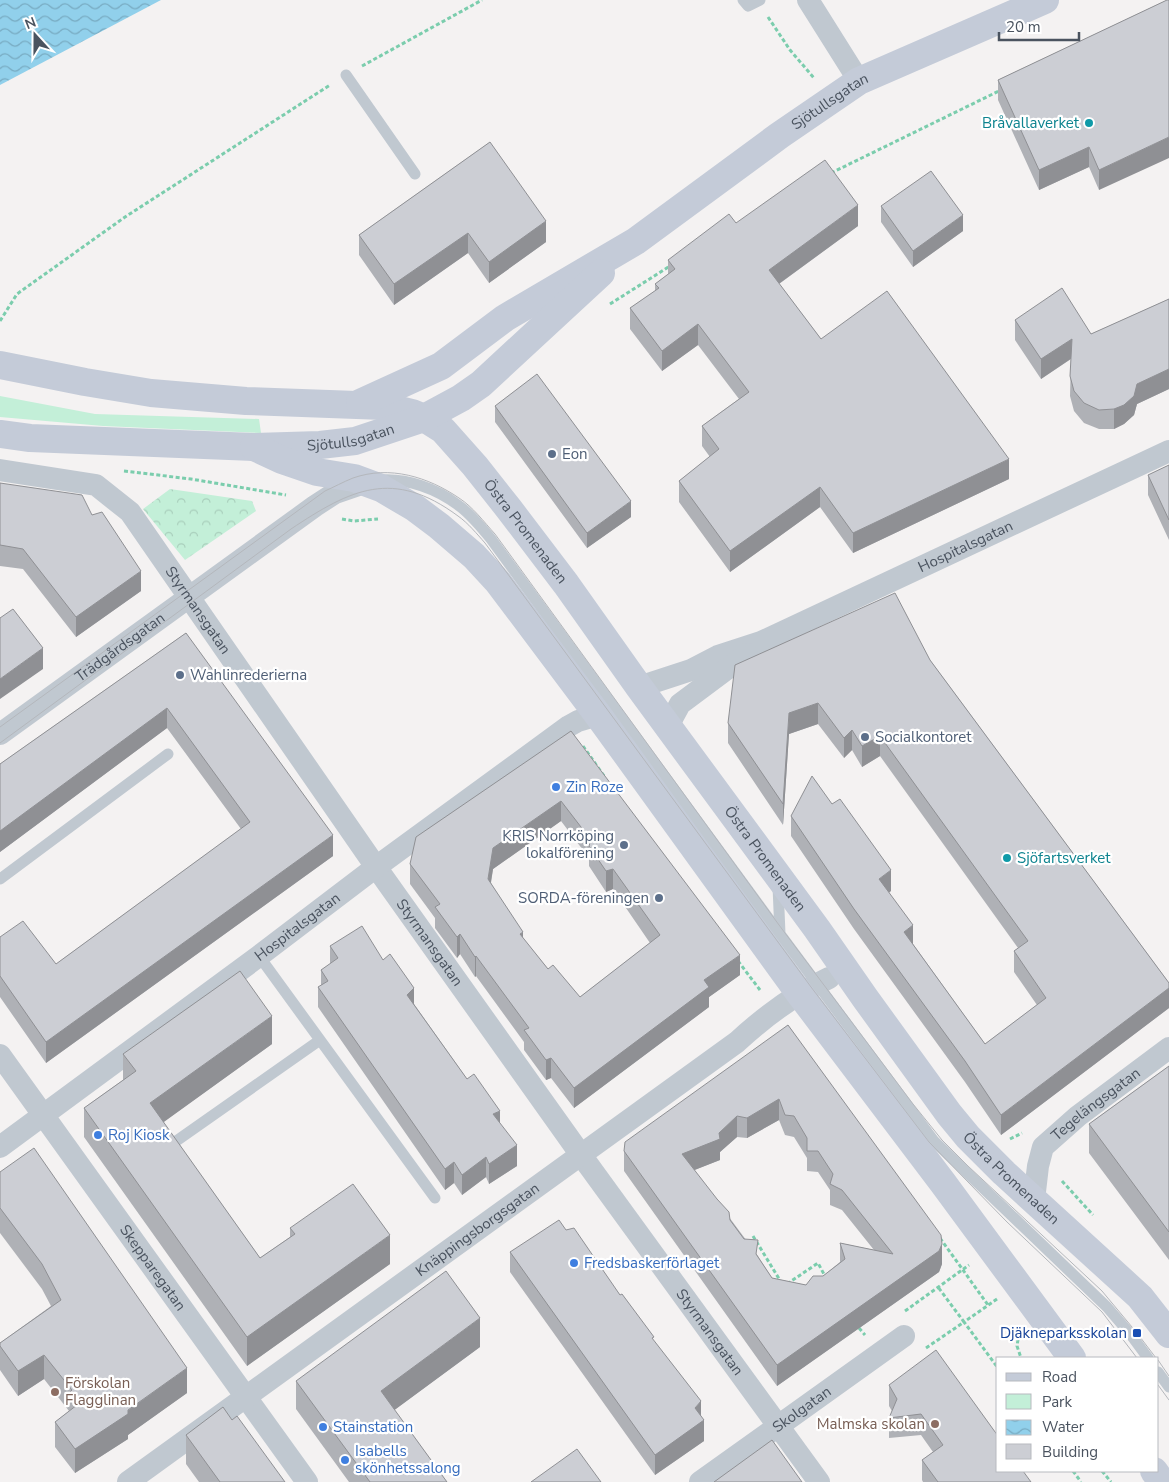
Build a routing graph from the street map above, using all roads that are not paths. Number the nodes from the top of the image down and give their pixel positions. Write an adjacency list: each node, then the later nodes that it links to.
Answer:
1 (744, 0): 4 (lane)
2 (808, 0): 6 (street)
3 (1045, 0): 6 (main road, Sjötullsgatan)
4 (759, 1)
5 (346, 75): 7 (lane)
6 (859, 81): 8 (main road, Sjötullsgatan)
7 (415, 174)
8 (636, 241): 10 (main road, Sjötullsgatan); 11 (main road, Sjötullsgatan)
9 (0, 365): 10 (main road, Sjötullsgatan)
10 (359, 404): 11 (main road, Östra Promenaden)
11 (424, 418): 13 (main road, Sjötullsgatan); 19 (main road, Östra Promenaden)
12 (0, 434): 13 (main road, Sjötullsgatan)
13 (254, 447): 16 (main road, Östra Promenaden)
14 (1169, 451): 18 (street, Hospitalsgatan)
15 (0, 470): 17 (street, Styrmansgatan)
16 (367, 482): 17 (street, Trädgårdsgatan); 20 (main road, Östra Promenaden); 27 (lane, Östra Promenaden)
17 (188, 597): 22 (street, Trädgårdsgatan); 24 (street, Styrmansgatan)
18 (762, 642): 19 (street, Hospitalsgatan); 21 (street, Hospitalsgatan)
19 (639, 687): 21 (main road, Östra Promenaden)
20 (598, 715): 24 (street, Hospitalsgatan); 30 (main road, Östra Promenaden)
21 (668, 726): 25 (main road, Östra Promenaden)
22 (0, 734)
23 (168, 754): 26 (lane)
24 (376, 867): 29 (street, Hospitalsgatan); 37 (street, Styrmansgatan)
25 (778, 877): 27 (lane); 28 (main road, Östra Promenaden)
26 (0, 879)
27 (780, 934): 30 (lane, Östra Promenaden)
28 (830, 946): 30 (street); 31 (main road, Östra Promenaden)
29 (259, 956): 32 (lane); 35 (street, Hospitalsgatan)
30 (815, 985): 31 (street); 37 (street, Knäppingsborgsgatan); 43 (main road, Östra Promenaden); 44 (lane, Östra Promenaden)
31 (881, 1019): 40 (main road, Östra Promenaden)
32 (320, 1040): 38 (lane); 39 (lane)
33 (1169, 1048): 40 (street, Tegelängsgatan)
34 (0, 1055): 35 (street, Skepparegatan)
35 (43, 1115): 36 (street, Hospitalsgatan); 47 (street, Skepparegatan)
36 (0, 1146)
37 (581, 1155): 47 (street, Knäppingsborgsgatan); 48 (street, Styrmansgatan)
38 (183, 1160)
39 (435, 1198)
40 (1034, 1200): 41 (main road, Östra Promenaden)
41 (1169, 1334)
42 (904, 1336): 48 (street, Skolgatan)
43 (1071, 1357)
44 (1147, 1357)
45 (1159, 1373): 46 (lane)
46 (1169, 1387)
47 (246, 1397): 49 (street, Knäppingsborgsgatan); 50 (street, Skepparegatan)
48 (778, 1426): 51 (street, Skolgatan); 52 (street, Styrmansgatan)
49 (128, 1482)
50 (307, 1482)
51 (700, 1482)
52 (818, 1482)

